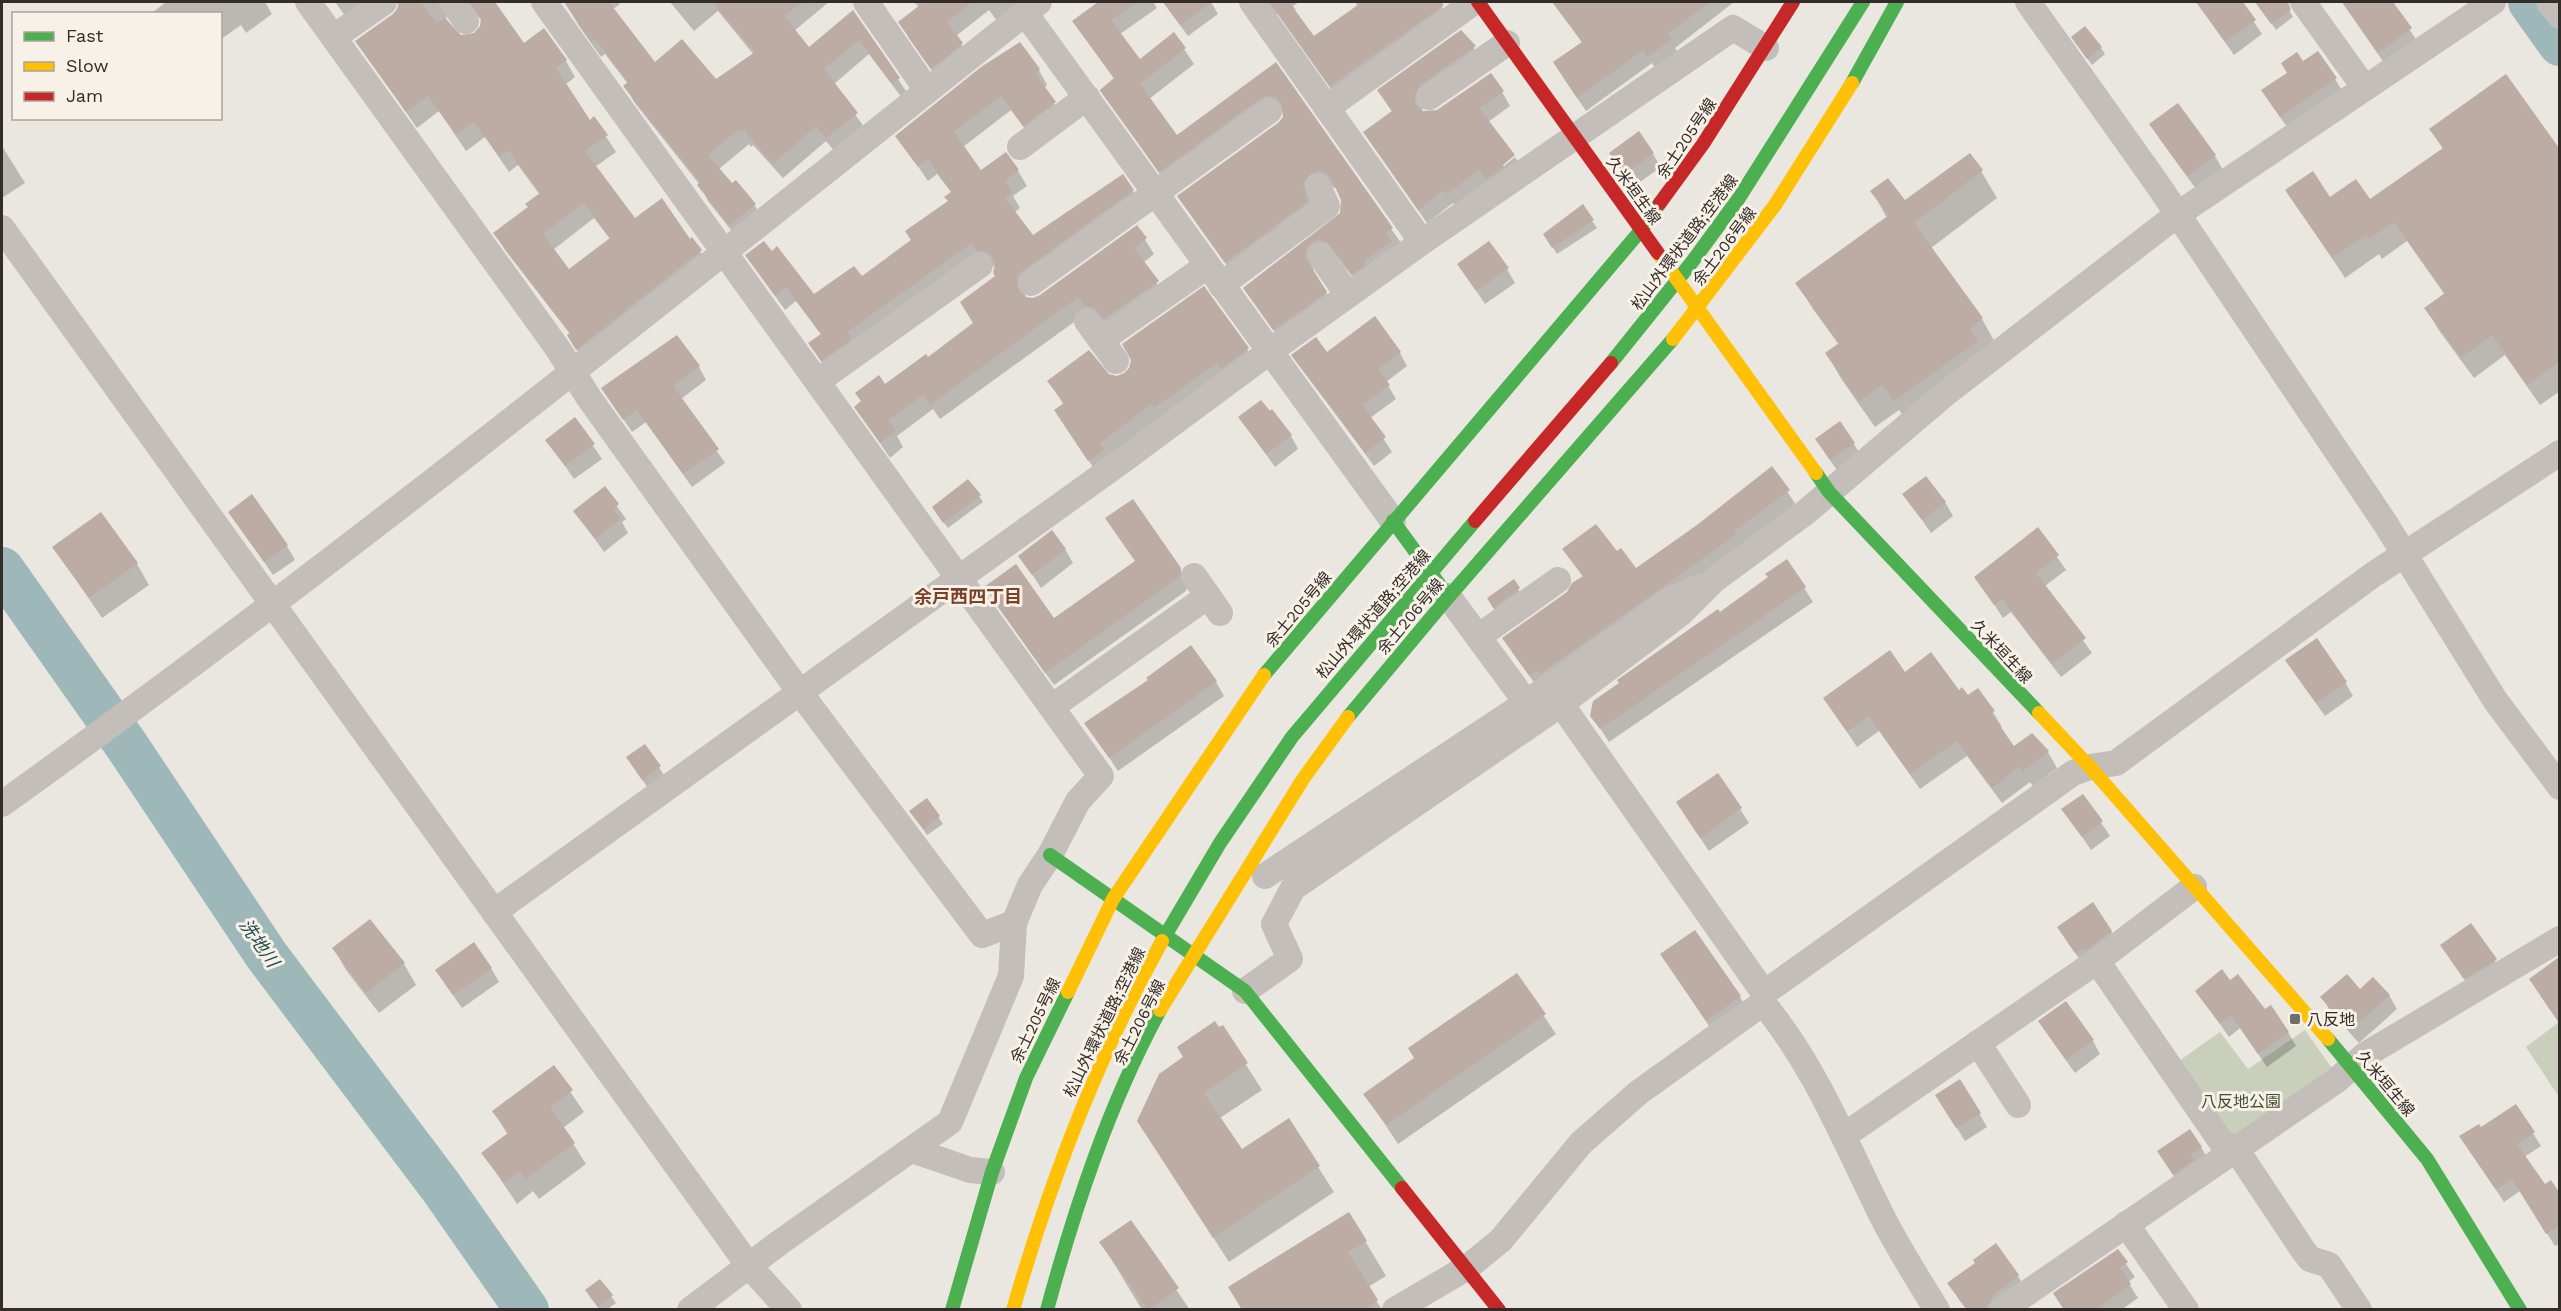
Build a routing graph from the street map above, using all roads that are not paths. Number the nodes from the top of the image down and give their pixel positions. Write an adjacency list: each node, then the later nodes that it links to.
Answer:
1 (308, 2): 16 (street)
2 (384, 2): 16 (street)
3 (544, 2): 33 (street)
4 (866, 2): 20 (street)
5 (1252, 2): 23 (street)
6 (1476, 2): 17 (main road, 久米垣生線); 23 (street)
7 (1793, 2): 18 (main road, 余土205号線)
8 (1863, 2): 86 (main road, 松山外環状道路;空港線)
9 (1897, 2): 39 (main road, 余土206号線)
10 (2028, 2): 29 (street)
11 (2303, 2): 19 (street)
12 (2493, 2): 19 (street)
13 (2549, 2): 15 (street)
14 (1032, 7): 20 (street); 21 (street)
15 (2559, 16)
16 (333, 37): 42 (street)
17 (1508, 42): 22 (street); 25 (main road, 久米垣生線)
18 (1766, 48): 25 (street); 31 (main road, 余土205号線)
19 (2364, 87): 29 (street)
20 (927, 90): 33 (street)
21 (1086, 97): 26 (street); 28 (street)
22 (1429, 98)
23 (1327, 108): 32 (street)
24 (1269, 111): 28 (street)
25 (1575, 137): 31 (main road, 久米垣生線); 32 (street)
26 (1020, 147)
27 (1318, 186): 36 (street)
28 (1156, 193): 36 (street); 37 (street)
29 (2178, 214): 45 (street); 47 (street)
30 (2, 228): 53 (street)
31 (1642, 229): 39 (main road, 久米垣生線); 46 (main road, 余土205号線)
32 (1422, 242): 38 (street)
33 (725, 252): 42 (street); 43 (street)
34 (1320, 255): 38 (street)
35 (980, 265): 43 (street)
36 (1214, 275): 40 (street); 41 (street)
37 (1031, 283)
38 (1348, 295): 40 (street)
39 (1698, 307): 45 (main road, 久米垣生線); 52 (main road, 余土206号線)
40 (1269, 352): 46 (street); 48 (street)
41 (1116, 361)
42 (573, 372): 53 (street); 55 (street)
43 (818, 381): 48 (street)
44 (2559, 453): 47 (street)
45 (1829, 492): 50 (street); 59 (main road, 久米垣生線)
46 (1393, 521): 52 (main road); 65 (main road, 余土205号線)
47 (2406, 554): 59 (street); 60 (street)
48 (960, 577): 55 (street); 57 (street)
49 (1558, 580): 54 (street)
50 (1714, 580): 56 (street); 58 (street)
51 (1207, 595): 57 (street)
52 (1448, 596): 54 (street); 69 (main road, 余土206号線)
53 (272, 604): 61 (street); 66 (street)
54 (1478, 637): 58 (street)
55 (801, 694): 66 (street); 67 (street)
56 (1561, 704): 58 (street); 72 (street)
57 (1053, 706): 62 (street)
58 (1532, 711): 63 (street); 71 (street)
59 (2090, 767): 64 (main road, 久米垣生線); 72 (street)
60 (2559, 787)
61 (2, 804)
62 (1050, 855): 65 (main road); 67 (street)
63 (1265, 876)
64 (2194, 887): 70 (street); 74 (main road, 久米垣生線)
65 (1113, 899): 69 (main road); 79 (main road, 余土205号線)
66 (494, 912): 81 (street)
67 (1014, 922): 78 (street)
68 (2559, 939): 74 (street)
69 (1194, 955): 71 (main road); 87 (main road, 余土206号線)
70 (2097, 961): 73 (street); 77 (street)
71 (1245, 991): 82 (main road)
72 (1764, 998): 76 (street); 82 (street)
73 (1978, 1043): 75 (street); 76 (street)
74 (2352, 1067): 77 (street); 94 (main road, 久米垣生線)
75 (2018, 1105)
76 (1845, 1135): 90 (street)
77 (2235, 1149): 80 (street); 93 (street)
78 (912, 1150): 79 (street); 81 (street)
79 (993, 1172): 85 (main road, 余土205号線)
80 (2127, 1224): 91 (street); 92 (street)
81 (749, 1266): 83 (street); 84 (street)
82 (1468, 1267): 88 (street); 89 (main road)
83 (690, 1310)
84 (789, 1310)
85 (952, 1310)
86 (1013, 1310)
87 (1047, 1310)
88 (1395, 1310)
89 (1499, 1310)
90 (1937, 1310)
91 (2002, 1310)
92 (2186, 1310)
93 (2359, 1310)
94 (2520, 1310)

